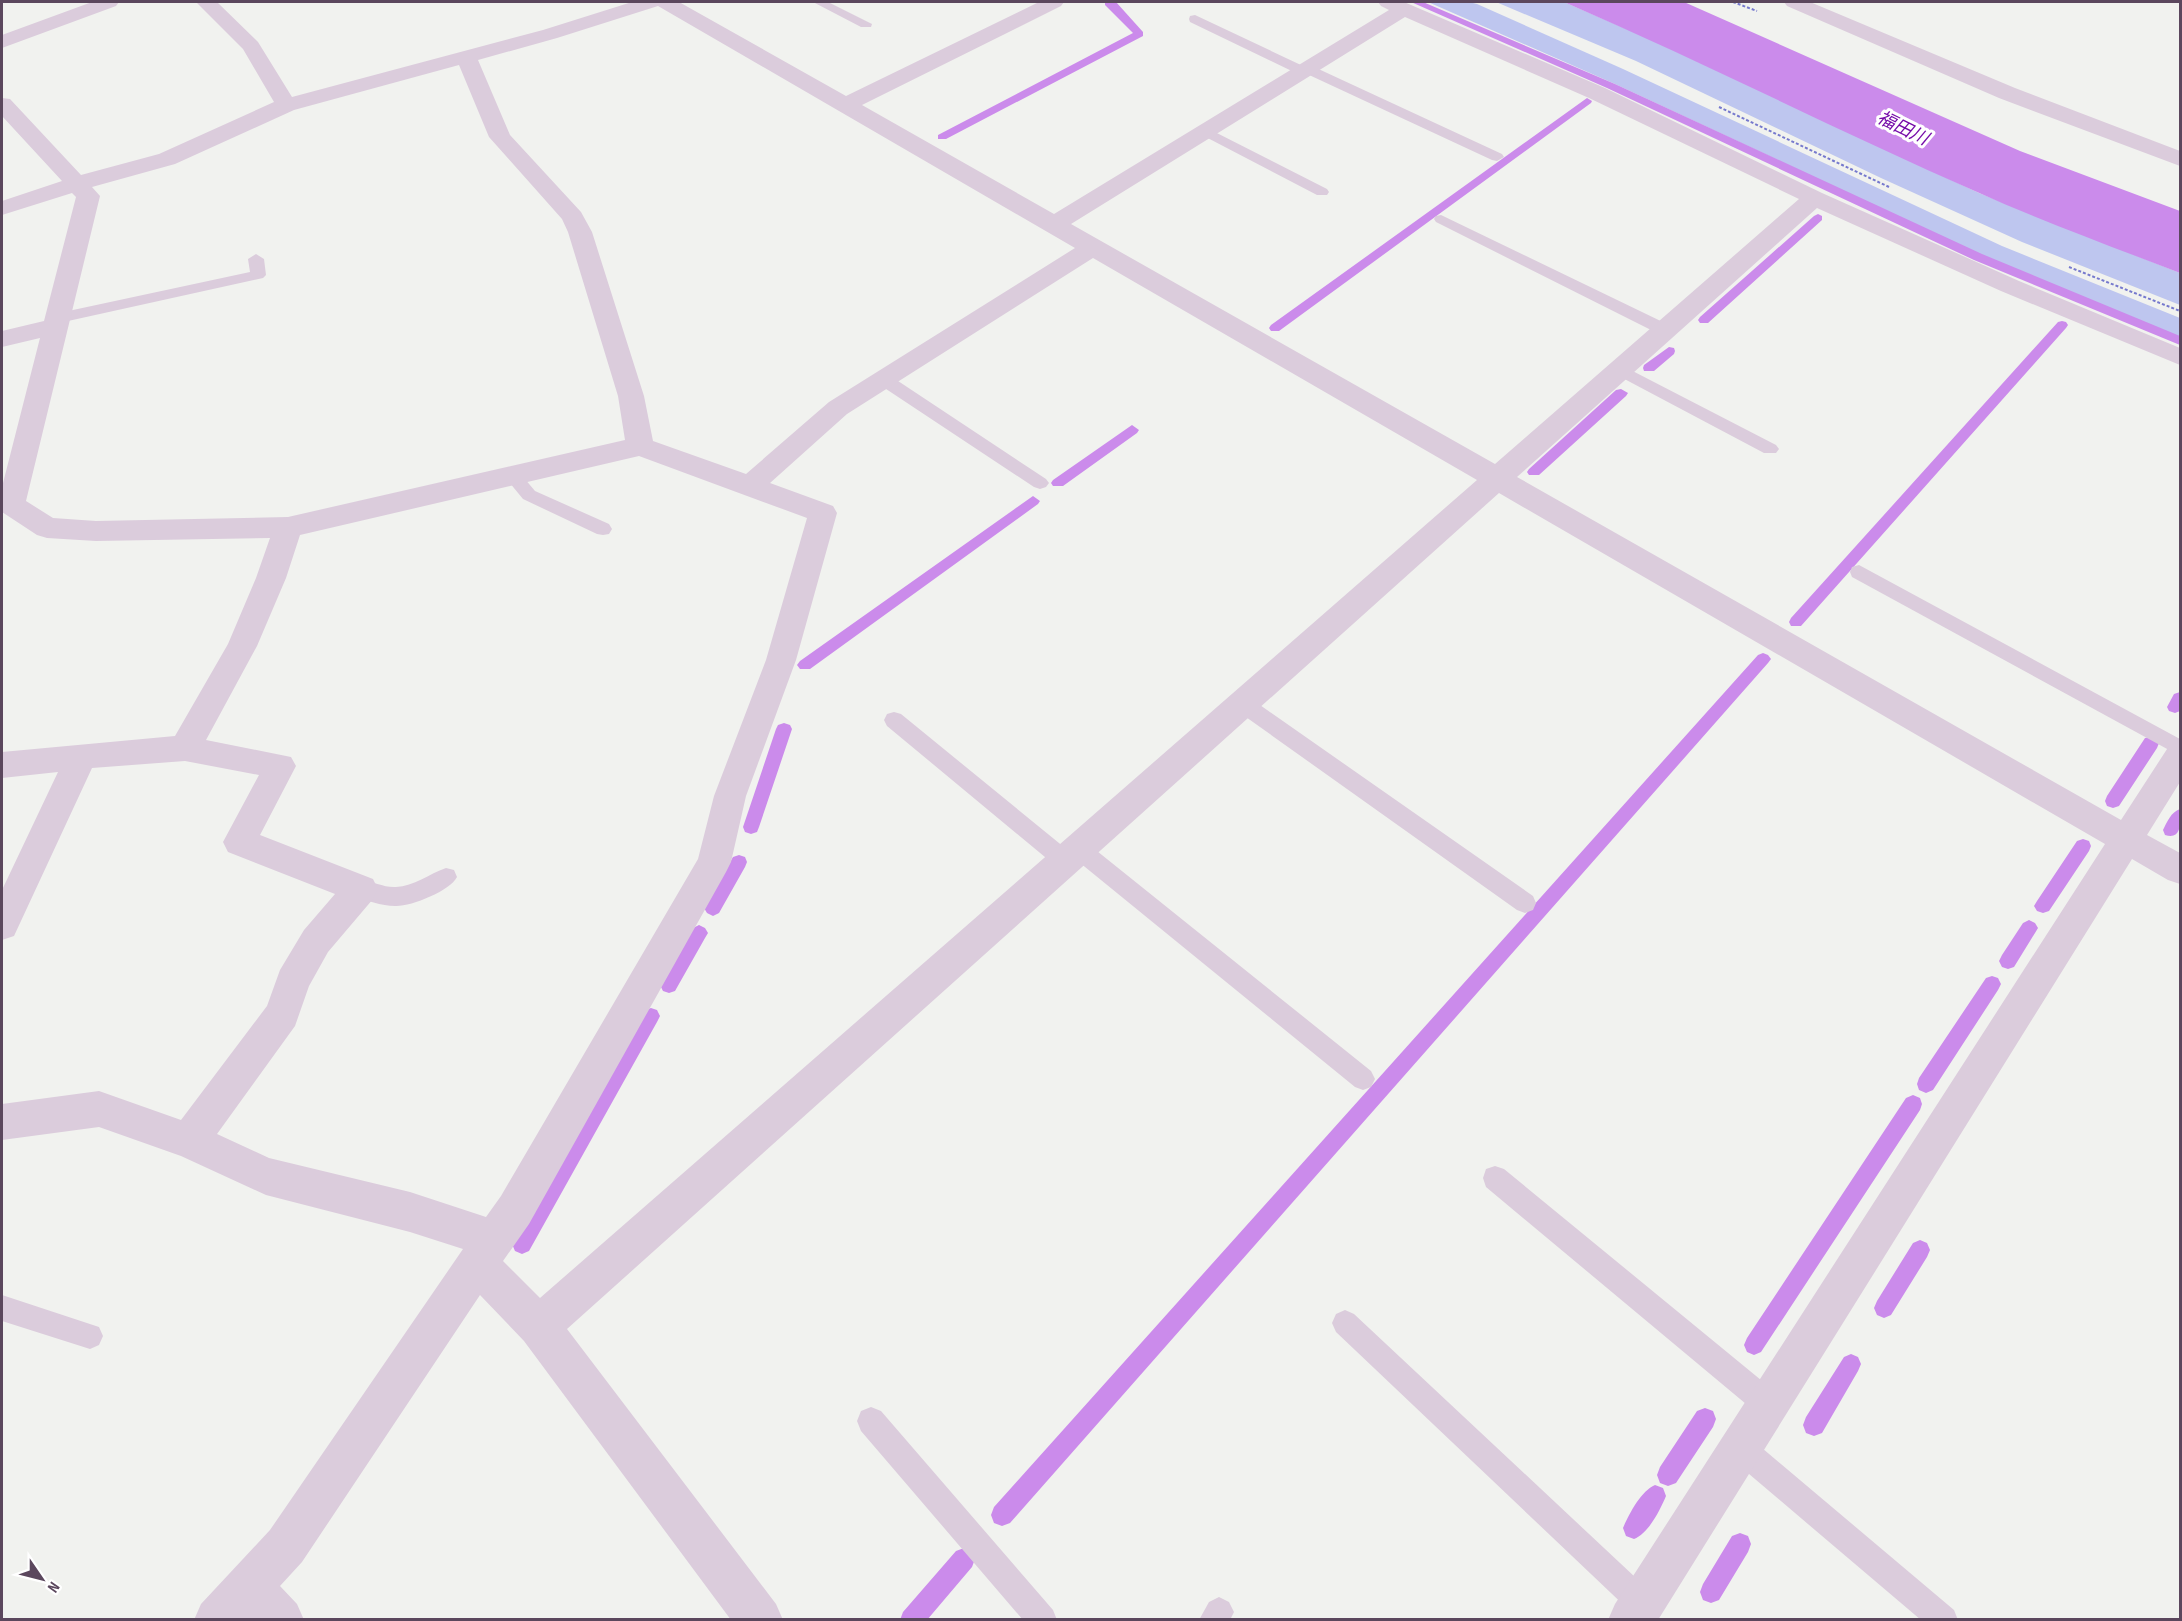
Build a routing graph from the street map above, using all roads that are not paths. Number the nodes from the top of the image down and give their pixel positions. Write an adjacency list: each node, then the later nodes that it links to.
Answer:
1 (109, 2): 10 (street)
2 (206, 2): 14 (street)
3 (665, 2): 11 (street); 15 (street)
4 (819, 2): 9 (lane)
5 (1054, 2): 15 (street)
6 (1794, 2): 18 (street)
7 (1396, 5): 12 (street); 21 (street)
8 (1195, 19): 12 (lane)
9 (866, 24)
10 (2, 42)
11 (466, 57): 14 (street); 33 (street)
12 (1305, 70): 16 (street); 17 (lane)
13 (2, 104): 19 (street)
14 (286, 105): 19 (street)
15 (845, 105): 24 (street)
16 (1205, 131): 20 (lane); 24 (street)
17 (1497, 157)
18 (2181, 159)
19 (76, 184): 22 (street); 27 (street)
20 (1322, 192)
21 (1814, 198): 28 (street); 30 (street)
22 (2, 208)
23 (1441, 219): 28 (lane)
24 (1054, 224): 25 (street)
25 (1093, 247): 32 (street); 36 (street)
26 (256, 259): 27 (lane)
27 (57, 322): 29 (street); 39 (street)
28 (1665, 330): 31 (street)
29 (2, 339)
30 (2181, 357)
31 (1621, 370): 34 (lane); 36 (street)
32 (883, 379): 37 (lane); 38 (street)
33 (640, 446): 35 (street); 38 (street)
34 (1770, 448)
35 (513, 476): 40 (street); 41 (lane)
36 (1497, 479): 43 (street); 50 (street)
37 (1040, 483)
38 (750, 486): 61 (street)
39 (6, 506): 40 (street)
40 (288, 526): 45 (street)
41 (603, 529)
42 (1859, 572): 46 (lane)
43 (1243, 704): 51 (street); 55 (lane)
44 (894, 720): 51 (lane)
45 (185, 748): 48 (street); 54 (street)
46 (2181, 748)
47 (2181, 755): 50 (street)
48 (82, 756): 49 (street); 56 (street)
49 (2, 765)
50 (2127, 840): 52 (street); 66 (street)
51 (1072, 855): 57 (lane); 64 (street)
52 (2181, 870)
53 (446, 878): 54 (lane)
54 (361, 889): 59 (street)
55 (1525, 903)
56 (2, 925)
57 (1363, 1079)
58 (2, 1122): 59 (street)
59 (189, 1141): 61 (street)
60 (1495, 1178): 66 (lane)
61 (485, 1252): 64 (street); 69 (street)
62 (2, 1308): 65 (lane)
63 (1345, 1323): 70 (lane)
64 (539, 1326): 73 (street)
65 (90, 1336)
66 (1768, 1404): 68 (street)
67 (871, 1421): 74 (lane)
68 (1739, 1447): 70 (street); 75 (lane)
69 (248, 1586): 71 (street); 72 (street)
70 (1636, 1611)
71 (217, 1620)
72 (281, 1620)
73 (760, 1620)
74 (1043, 1620)
75 (1944, 1620)

